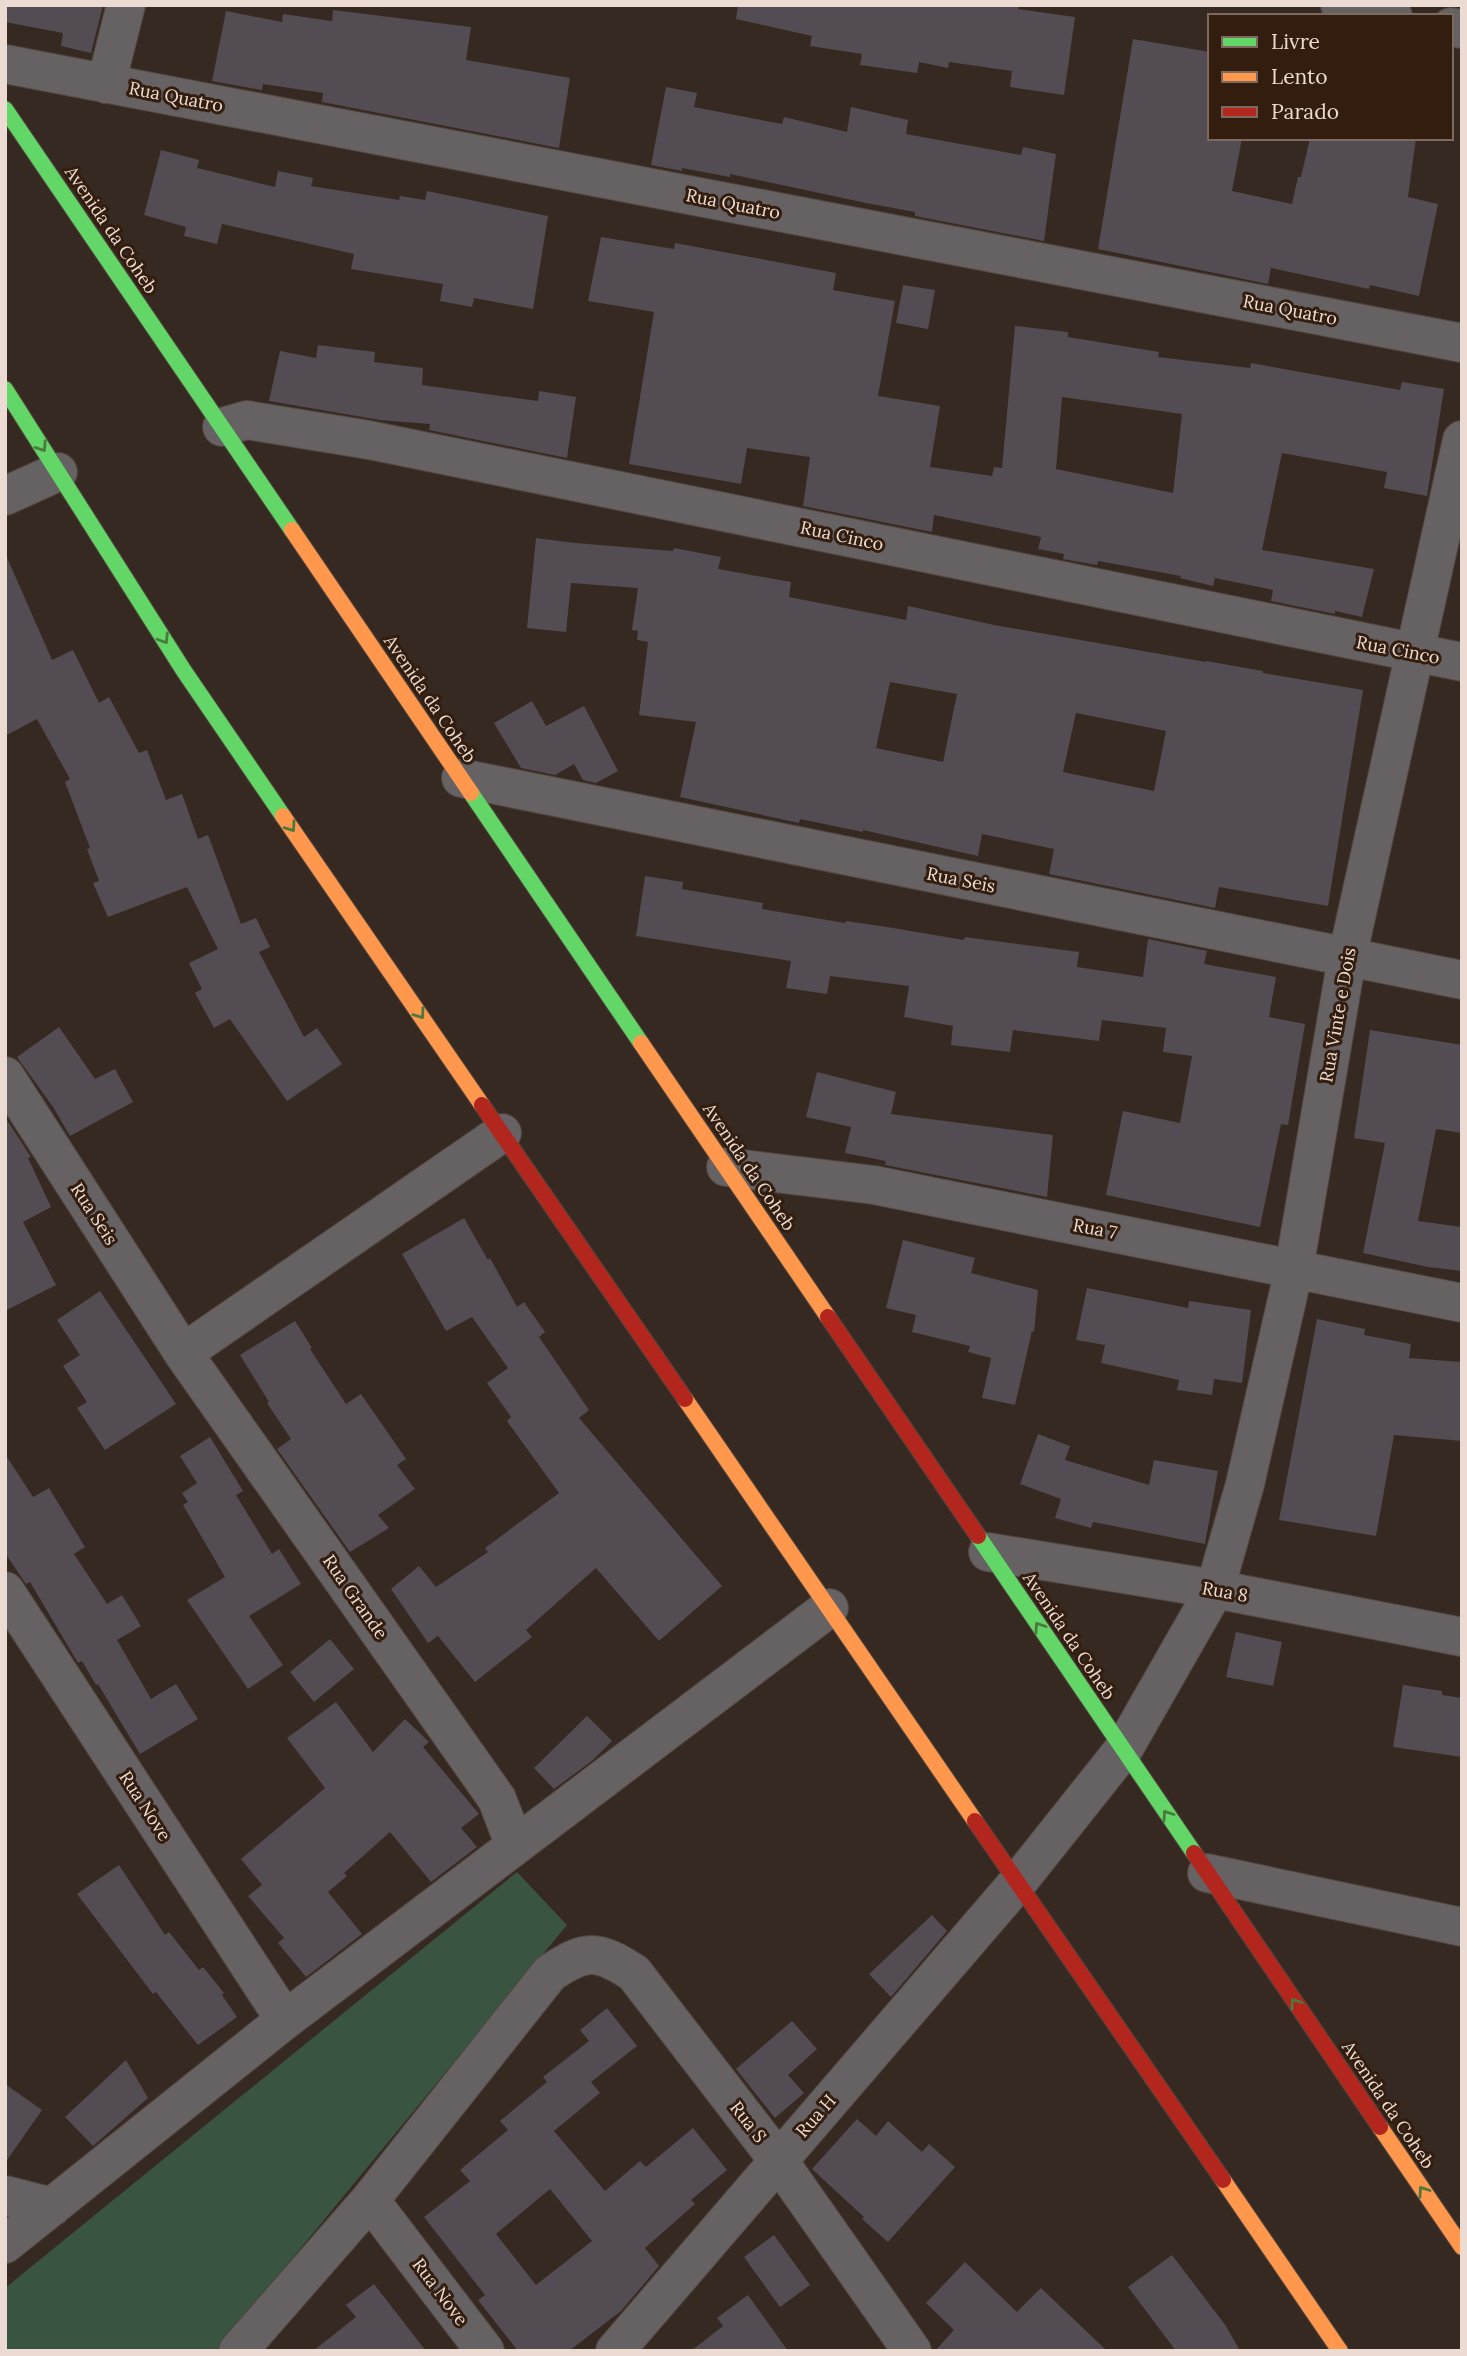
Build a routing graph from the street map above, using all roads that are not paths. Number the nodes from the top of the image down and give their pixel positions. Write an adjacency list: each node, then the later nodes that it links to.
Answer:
1 (126, 5): 5 (street)
2 (1340, 5): 3 (street)
3 (1383, 14)
4 (5, 64): 5 (street, Rua Quatro)
5 (106, 84): 7 (street, Rua Quatro)
6 (5, 109): 9 (main road, Avenida da Coheb)
7 (1462, 342)
8 (5, 389): 11 (main road, one-way to 11)
9 (222, 427): 13 (street, Rua Cinco); 15 (main road, Avenida da Coheb)
10 (1462, 440): 13 (street, Rua Vinte e Dois)
11 (58, 472): 12 (street); 19 (main road, one-way to 19)
12 (5, 496)
13 (1415, 654): 14 (street, Rua Cinco); 16 (street, Rua Vinte e Dois)
14 (1462, 662)
15 (461, 778): 16 (street, Rua Seis); 20 (main road, Avenida da Coheb)
16 (1346, 958): 17 (street, Rua Seis); 21 (street, Rua Vinte e Dois)
17 (1462, 980)
18 (5, 1076): 23 (street, Rua Seis)
19 (502, 1133): 23 (street); 27 (main road)
20 (726, 1167): 21 (street, Rua 7); 24 (main road, Avenida da Coheb)
21 (1294, 1269): 22 (street, Rua 7); 25 (street, Rua Vinte e Dois)
22 (1462, 1303)
23 (183, 1353): 30 (street, Rua Grande)
24 (988, 1552): 25 (street, Rua 8); 29 (main road, Avenida da Coheb, one-way to 24)
25 (1215, 1589): 28 (street, Rua 8); 29 (street, Rua Vinte e Dois)
26 (5, 1591): 34 (street, Rua Nove)
27 (829, 1608): 30 (street); 32 (main road)
28 (1462, 1637)
29 (1124, 1750): 31 (main road, Avenida da Coheb, one-way to 29); 32 (street, Rua H)
30 (515, 1846): 34 (street)
31 (1207, 1873): 33 (street); 40 (main road, Avenida da Coheb, one-way to 31)
32 (1018, 1882): 35 (street, Rua H); 45 (main road)
33 (1462, 1927)
34 (285, 2020): 38 (street)
35 (778, 2160): 37 (street, Rua S); 43 (street, Rua H); 44 (street, Rua S)
36 (5, 2195): 38 (street)
37 (370, 2200): 41 (street); 42 (street, Rua Nove)
38 (52, 2207): 39 (street)
39 (5, 2244)
40 (1462, 2248)
41 (238, 2351)
42 (485, 2351)
43 (615, 2351)
44 (912, 2351)
45 (1340, 2351)

